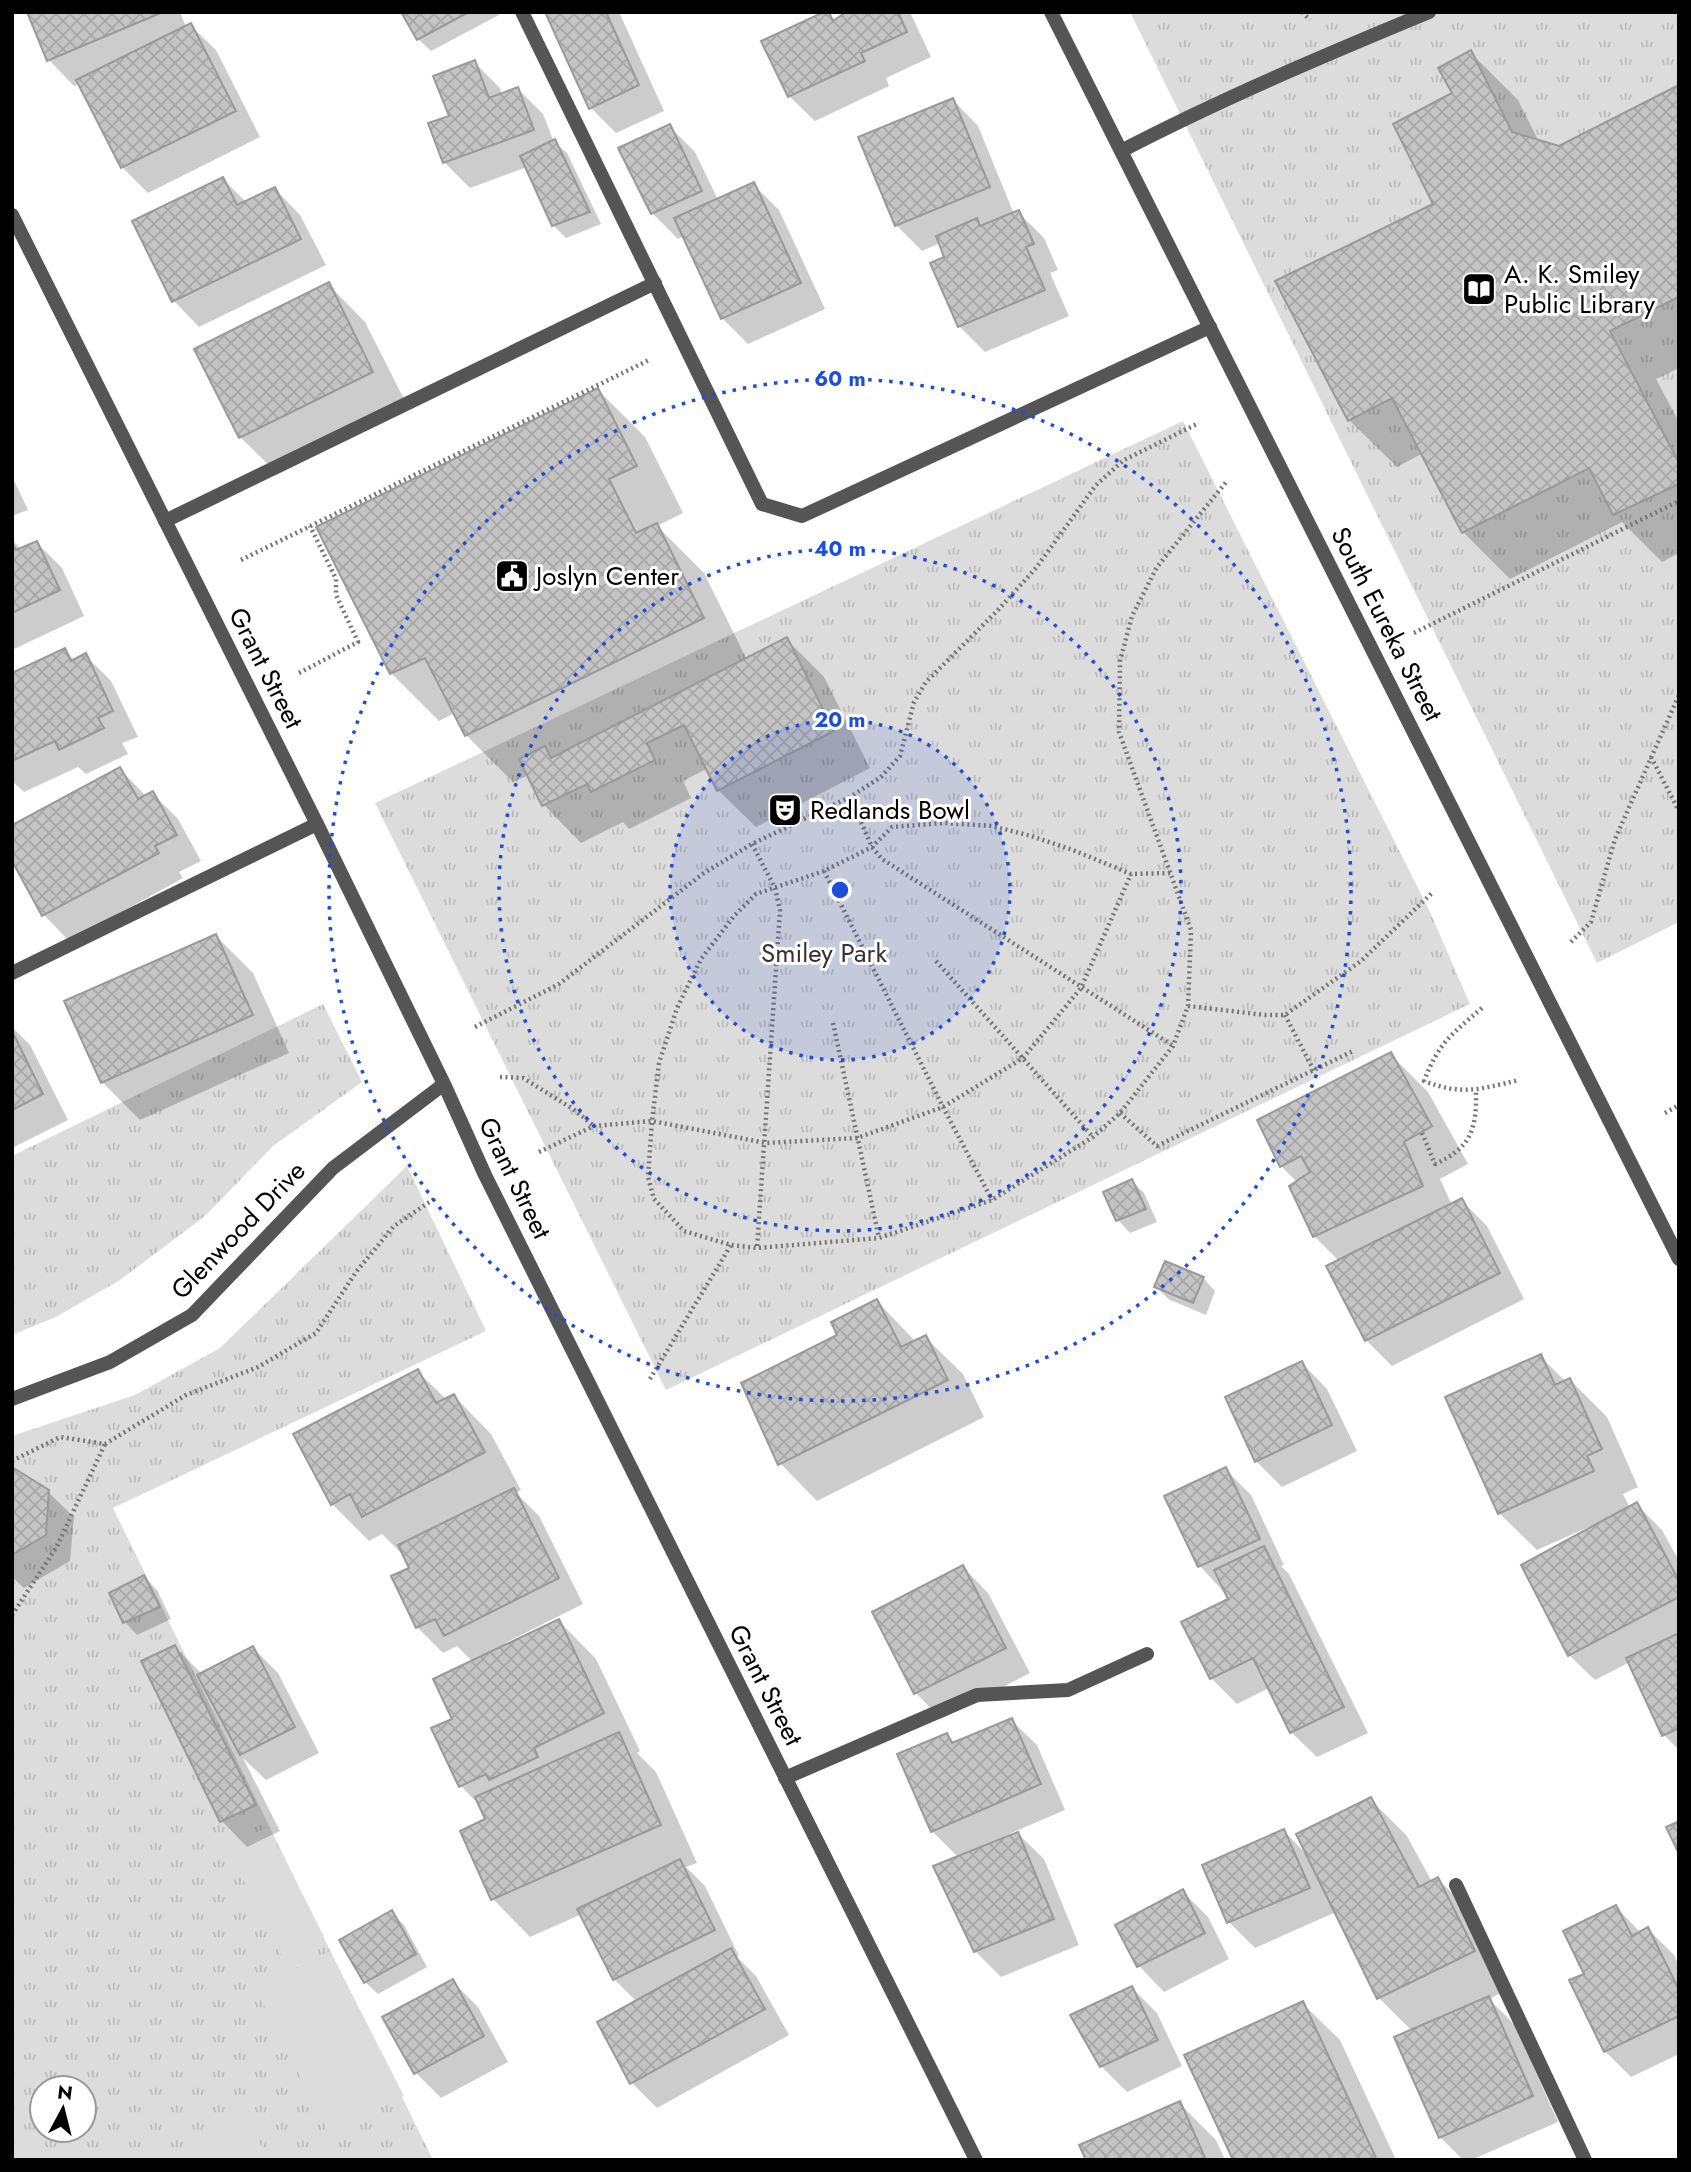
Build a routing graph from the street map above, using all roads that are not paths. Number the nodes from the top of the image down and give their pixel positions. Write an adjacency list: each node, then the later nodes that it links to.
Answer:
1 (522, 12): 6 (street)
2 (1051, 12): 4 (street, South Eureka Street)
3 (1429, 12): 4 (street)
4 (1121, 151): 7 (street, South Eureka Street)
5 (12, 215): 8 (street, Grant Street)
6 (655, 283): 7 (street); 8 (street)
7 (1210, 327): 12 (street, South Eureka Street)
8 (164, 521): 9 (street, Grant Street)
9 (317, 824): 10 (street); 11 (street, Grant Street)
10 (12, 973)
11 (444, 1084): 13 (street, Glenwood Drive); 15 (street, Grant Street)
12 (1679, 1259)
13 (12, 1399)
14 (1147, 1654): 15 (street)
15 (785, 1777): 17 (street, Grant Street)
16 (1456, 1885): 18 (street)
17 (976, 2160)
18 (1585, 2160)

